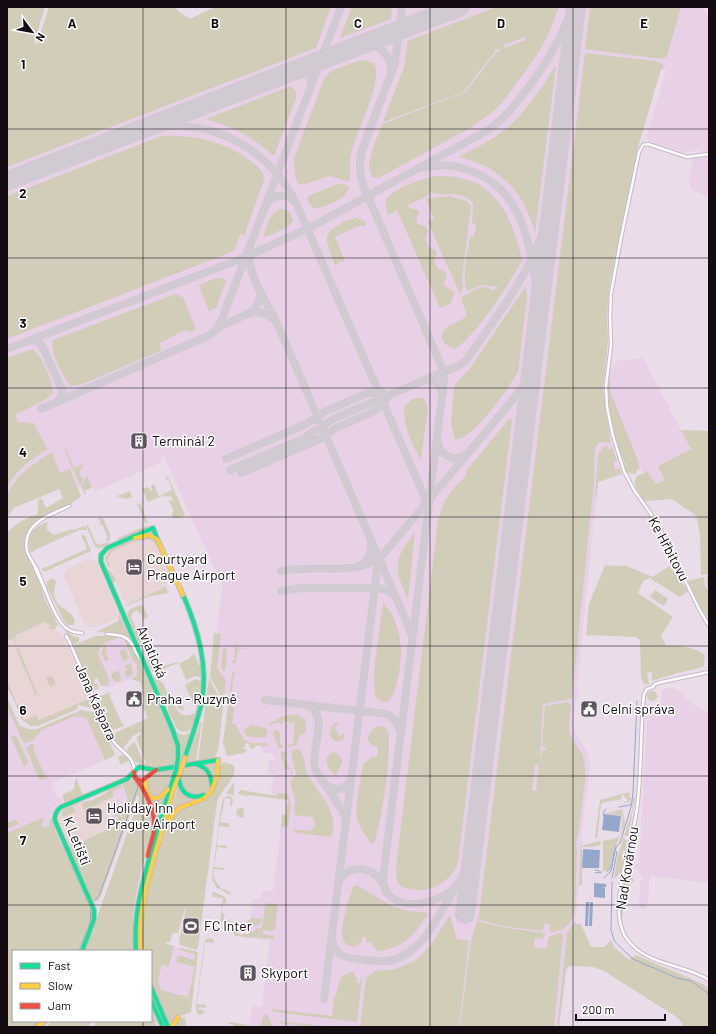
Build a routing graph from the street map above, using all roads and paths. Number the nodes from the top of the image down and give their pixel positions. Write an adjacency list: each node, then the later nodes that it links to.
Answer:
1 (709, 154): 5 (street, Ke Hřbitovu)
2 (69, 506): 6 (street)
3 (128, 538): 4 (main road, Aviatická); 4 (main road); 9 (main road, Aviatická)
4 (159, 544): 17 (main road, bridge)
5 (709, 626)
6 (82, 633)
7 (107, 634): 9 (street)
8 (66, 636): 12 (street, Jana Kašpara)
9 (144, 663): 21 (main road, Aviatická, bridge)
10 (709, 672): 28 (street, Nad Kovárnou)
11 (218, 760): 13 (main road, K Letišti); 22 (main road); 23 (main road)
12 (133, 762): 14 (street, Jana Kašpara); 16 (street)
13 (193, 764): 15 (main road, K Letišti); 22 (main road)
14 (143, 767): 15 (main road, K Letišti); 16 (main road, K Letišti); 18 (main road)
15 (157, 770): 18 (main road, K Letišti)
16 (134, 771): 19 (main road, K Letišti); 20 (main road)
17 (180, 774): 22 (main road); 23 (main road)
18 (147, 778): 20 (main road, K Letišti); 21 (main road)
19 (125, 780): 20 (main road, K Letišti); 25 (main road, K Letišti)
20 (137, 780): 24 (main road)
21 (173, 781): 24 (main road, Aviatická)
22 (212, 785)
23 (162, 828): 27 (main road)
24 (147, 864): 26 (main road, Aviatická)
25 (82, 950)
26 (136, 950)
27 (141, 950)
28 (709, 980)
29 (152, 989): 33 (main road)
30 (152, 1002): 32 (main road)
31 (178, 1017): 34 (main road)
32 (163, 1027)
33 (168, 1027)
34 (172, 1027)

